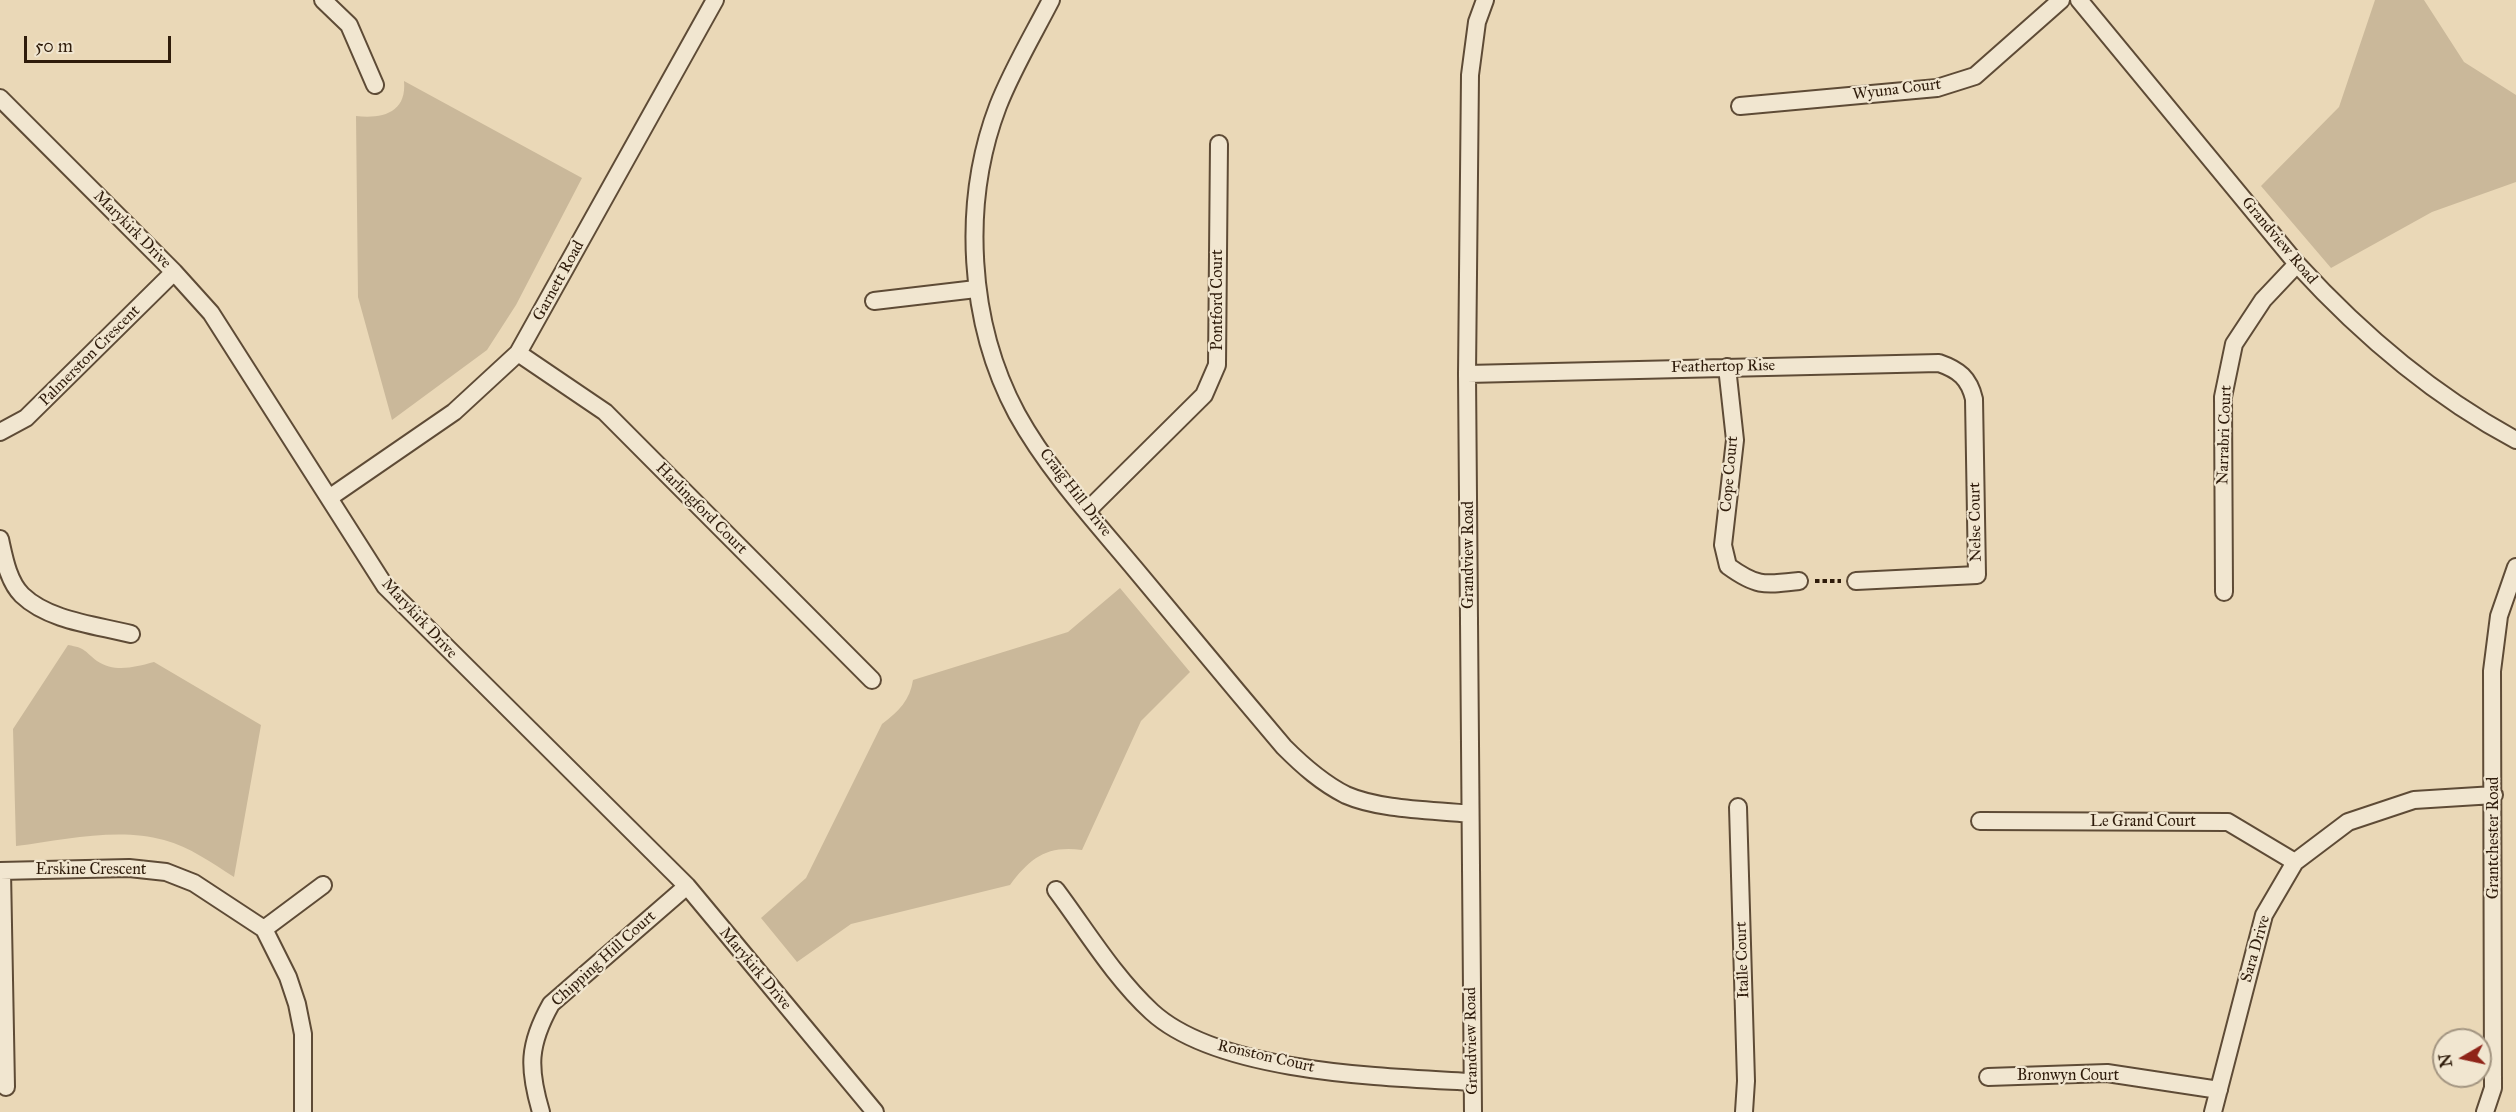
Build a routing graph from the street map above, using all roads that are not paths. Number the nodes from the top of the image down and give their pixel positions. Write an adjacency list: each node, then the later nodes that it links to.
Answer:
1 (323, 0): 7 (street)
2 (715, 0): 15 (street, Garnett Road)
3 (1051, 0): 13 (street, Craig Hill Drive)
4 (1485, 0): 17 (street, Grandview Road)
5 (2061, 0): 9 (street, Wyuna Court)
6 (2079, 0): 11 (street, Grandview Road)
7 (375, 85)
8 (0, 98): 12 (street, Marykirk Drive)
9 (1740, 106)
10 (1219, 144): 22 (street, Pontford Court)
11 (2297, 264): 20 (street, Grandview Road); 27 (street, Narrabri Court)
12 (174, 272): 19 (street, Palmerston Crescent); 21 (street, Marykirk Drive)
13 (976, 290): 14 (street); 22 (street, Craig Hill Drive)
14 (874, 301)
15 (518, 353): 21 (street, Garnett Road); 29 (street, Harlingford Court)
16 (1727, 367): 17 (street, Feathertop Rise); 18 (street, Feathertop Rise); 25 (street, Cope Court)
17 (1467, 374): 32 (street, Grandview Road)
18 (1971, 385): 26 (street, Nelse Court)
19 (0, 432)
20 (2516, 440)
21 (329, 498): 37 (street, Marykirk Drive)
22 (1087, 511): 32 (street, Craig Hill Drive)
23 (0, 539): 28 (street)
24 (2516, 567): 30 (street, Grantchester Road)
25 (1799, 581)
26 (1856, 581)
27 (2224, 592)
28 (130, 634)
29 (872, 680)
30 (2494, 795): 34 (street, Sara Drive); 50 (street, Grantchester Road)
31 (1738, 807): 48 (street, Italle Court)
32 (1470, 814): 41 (street, Grandview Road)
33 (1980, 821): 34 (street, Le Grand Court)
34 (2295, 862): 43 (street, Sara Drive)
35 (1, 871): 39 (street, Erskine Crescent); 42 (street)
36 (323, 885): 39 (street)
37 (687, 886): 45 (street, Chipping Hill Court); 46 (street, Marykirk Drive)
38 (1056, 890): 41 (street, Ronston Court)
39 (264, 929): 44 (street)
40 (1988, 1077): 43 (street, Bronwyn Court)
41 (1472, 1082): 47 (street, Grandview Road)
42 (6, 1087)
43 (2219, 1090): 49 (street, Sara Drive)
44 (303, 1112)
45 (541, 1112)
46 (875, 1112)
47 (1473, 1112)
48 (1744, 1112)
49 (2213, 1112)
50 (2485, 1112)

